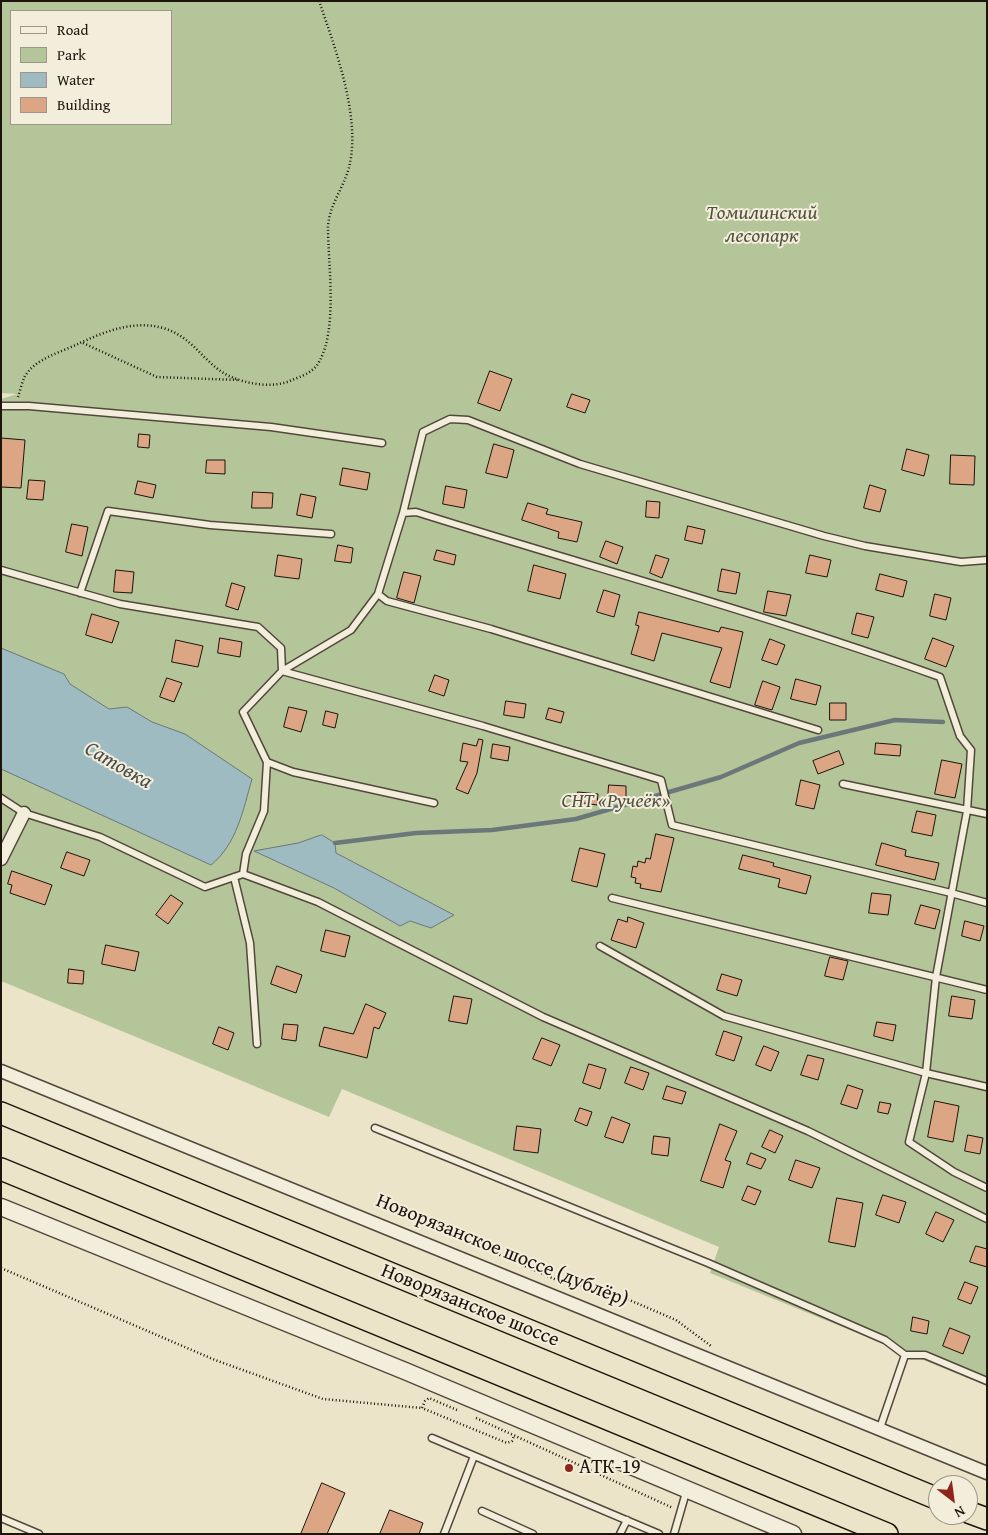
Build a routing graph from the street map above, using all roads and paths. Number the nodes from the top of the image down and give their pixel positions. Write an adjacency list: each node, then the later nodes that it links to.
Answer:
1 (319, 1): 3 (path)
2 (82, 342): 3 (path); 3 (path); 5 (path)
3 (244, 380)
4 (1, 406): 5 (lane)
5 (15, 406): 6 (lane)
6 (382, 442)
7 (403, 514): 9 (lane); 12 (lane); 19 (lane)
8 (331, 534): 11 (lane)
9 (987, 560)
10 (1, 570): 11 (lane)
11 (80, 593): 13 (lane)
12 (378, 594): 13 (lane); 14 (lane)
13 (282, 671): 15 (lane); 25 (lane)
14 (818, 730)
15 (267, 762): 18 (lane); 23 (lane)
16 (843, 784): 19 (lane)
17 (1, 798): 20 (lane)
18 (434, 803)
19 (967, 811): 21 (lane); 25 (lane)
20 (24, 813): 22 (street); 24 (lane)
21 (987, 814)
22 (1, 859)
23 (243, 874): 24 (lane); 40 (lane)
24 (234, 877): 31 (lane)
25 (951, 893): 27 (lane); 29 (lane)
26 (612, 898): 29 (lane)
27 (987, 903)
28 (600, 946): 33 (lane)
29 (936, 977): 30 (lane); 33 (lane)
30 (987, 990)
31 (257, 1044)
32 (1, 1071): 49 (street, Новорязанское шоссе (дублёр))
33 (926, 1073): 34 (lane); 38 (lane)
34 (987, 1088)
35 (1, 1114): 55 (highway, Новорязанское шоссе)
36 (375, 1128): 44 (lane)
37 (1, 1169): 67 (highway)
38 (987, 1188)
39 (1, 1207): 54 (street)
40 (987, 1219)
41 (493, 1252): 43 (path)
42 (1, 1268): 46 (path)
43 (714, 1348)
44 (905, 1356): 45 (lane); 49 (lane)
45 (987, 1381)
46 (422, 1408): 47 (path); 50 (path)
47 (460, 1412)
48 (468, 1415): 50 (path)
49 (880, 1428): 53 (street, Новорязанское шоссе (дублёр))
50 (514, 1436): 57 (path)
51 (432, 1438): 52 (lane)
52 (474, 1456): 59 (lane); 62 (lane)
53 (987, 1473)
54 (687, 1488): 57 (lane); 60 (street)
55 (928, 1495)
56 (482, 1511): 63 (lane)
57 (680, 1511): 66 (lane)
58 (1, 1518): 61 (lane)
59 (627, 1520): 64 (lane); 65 (lane)
60 (790, 1533)
61 (39, 1534)
62 (444, 1534)
63 (533, 1534)
64 (620, 1534)
65 (659, 1534)
66 (674, 1534)
67 (887, 1534)

